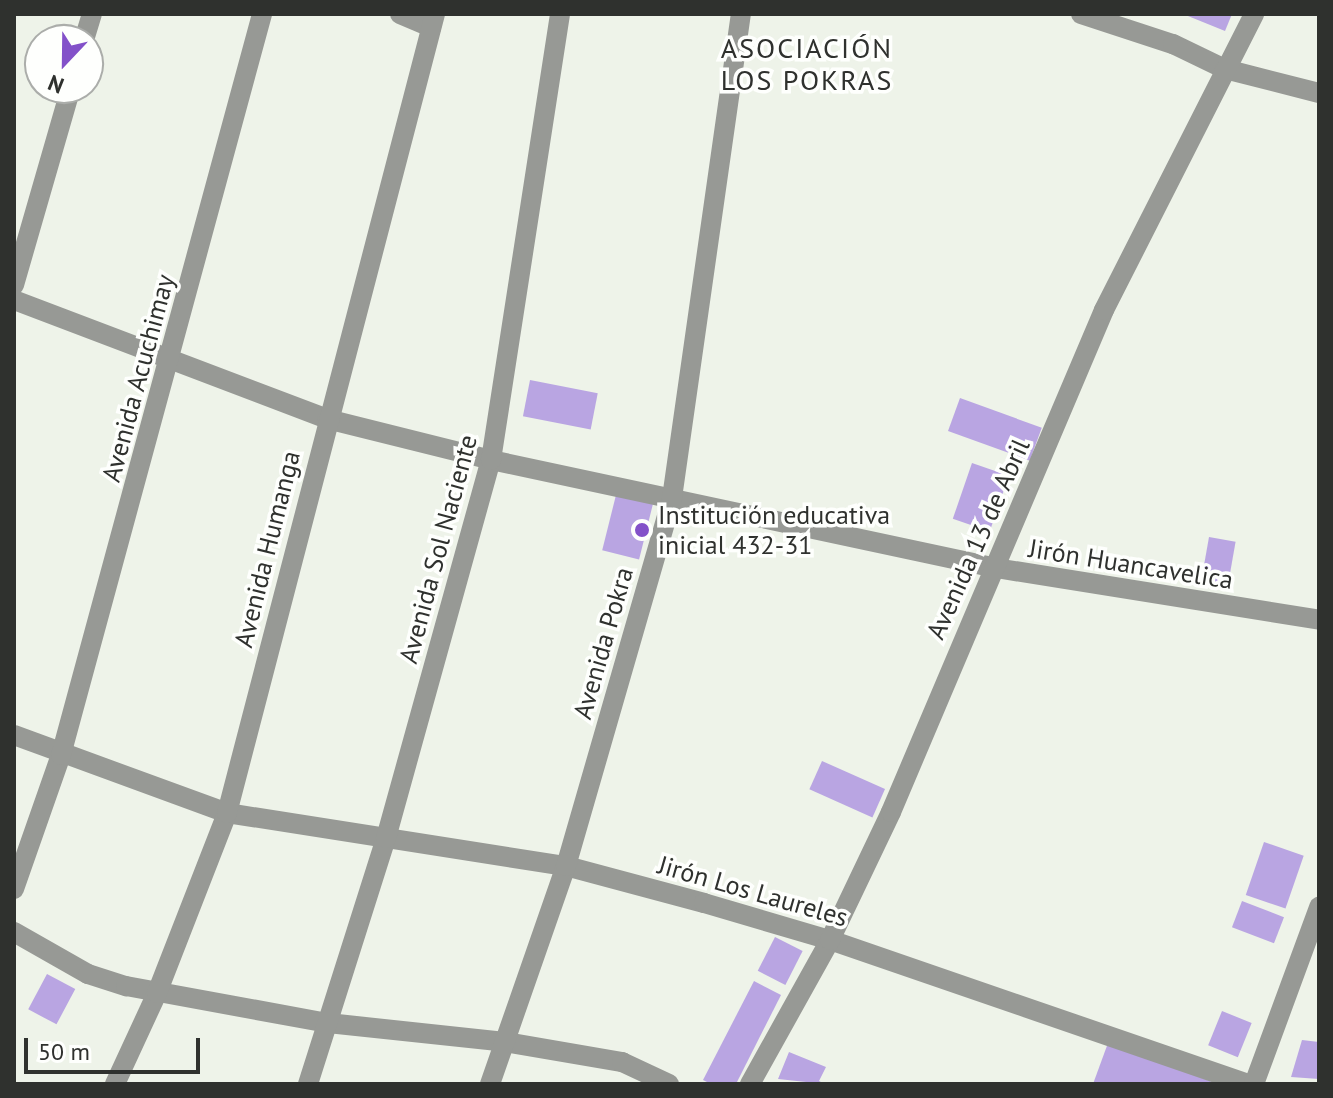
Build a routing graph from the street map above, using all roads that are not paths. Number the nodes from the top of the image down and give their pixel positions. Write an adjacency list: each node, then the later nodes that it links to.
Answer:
1 (262, 14): 13 (street, Avenida Acuchimay)
2 (400, 14): 7 (street)
3 (560, 14): 15 (street, Avenida Sol Naciente)
4 (741, 14): 16 (street, Avenida Pokra)
5 (1081, 14): 8 (street)
6 (1254, 14): 8 (street, Avenida 13 de Abril)
7 (433, 20): 14 (street, Avenida Humanga)
8 (1225, 69): 9 (street); 17 (street, Avenida 13 de Abril)
9 (1319, 93)
10 (66, 104): 11 (street)
11 (14, 285)
12 (14, 300): 13 (street, Jirón Huancavelica)
13 (172, 356): 14 (street, Jirón Huancavelica); 20 (street, Avenida Acuchimay)
14 (327, 419): 15 (street, Jirón Huancavelica); 21 (street, Avenida Humanga)
15 (491, 460): 16 (street, Jirón Huancavelica); 22 (street, Avenida Sol Naciente)
16 (672, 498): 17 (street, Jirón Huancavelica); 23 (street, Avenida Pokra)
17 (996, 568): 18 (street, Jirón Huancavelica); 27 (street, Avenida 13 de Abril)
18 (1319, 620)
19 (14, 735): 20 (street, Jirón Los Laureles)
20 (61, 755): 21 (street, Jirón Los Laureles); 24 (street, Avenida Acuchimay)
21 (227, 813): 22 (street, Jirón Los Laureles); 28 (street, Avenida Humanga)
22 (386, 838): 23 (street, Jirón Los Laureles); 29 (street, Avenida Sol Naciente)
23 (566, 866): 27 (street, Jirón Los Laureles); 30 (street, Avenida Pokra)
24 (14, 889)
25 (1319, 907): 36 (street)
26 (14, 932): 28 (street)
27 (830, 940): 35 (street, Avenida 13 de Abril); 36 (street, Jirón Los Laureles)
28 (157, 993): 29 (street); 31 (street, Avenida Humanga)
29 (328, 1023): 30 (street); 32 (street, Avenida Sol Naciente)
30 (505, 1042): 33 (street, Avenida Pokra); 34 (street)
31 (115, 1084)
32 (308, 1084)
33 (490, 1084)
34 (669, 1084)
35 (750, 1084)
36 (1252, 1084)

